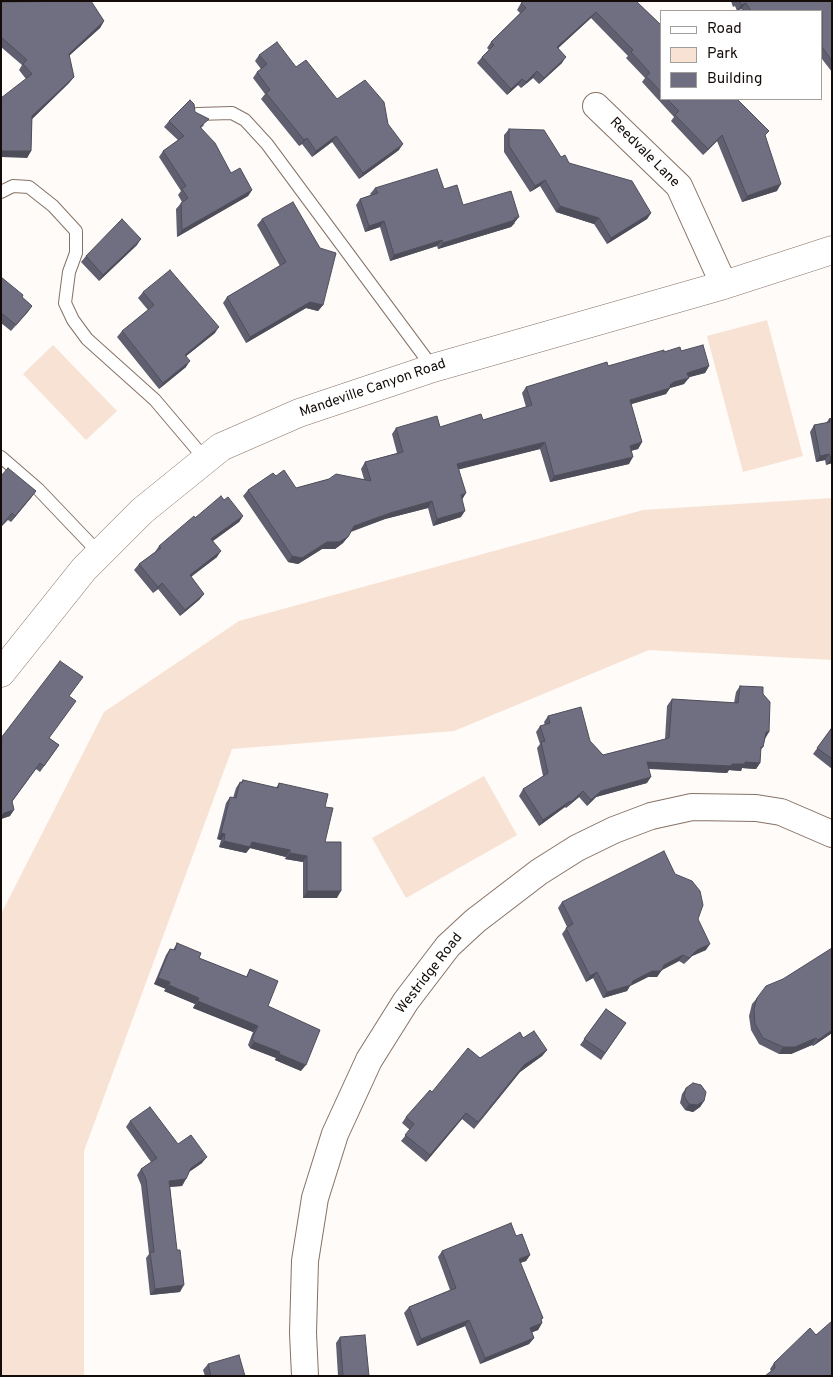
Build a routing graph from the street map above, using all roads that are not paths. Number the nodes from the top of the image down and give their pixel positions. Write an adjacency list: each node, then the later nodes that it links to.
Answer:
1 (596, 106): 5 (street, Reedvale Lane)
2 (197, 114): 6 (lane)
3 (1, 192): 8 (lane)
4 (832, 250): 5 (street, Mandeville Canyon Road)
5 (724, 285): 6 (street, Mandeville Canyon Road)
6 (432, 368): 8 (street, Mandeville Canyon Road)
7 (1, 457): 9 (lane)
8 (206, 459): 9 (street, Mandeville Canyon Road)
9 (100, 554): 10 (street, Mandeville Canyon Road)
10 (1, 674)
11 (832, 834): 12 (street, Westridge Road)
12 (306, 1376)

